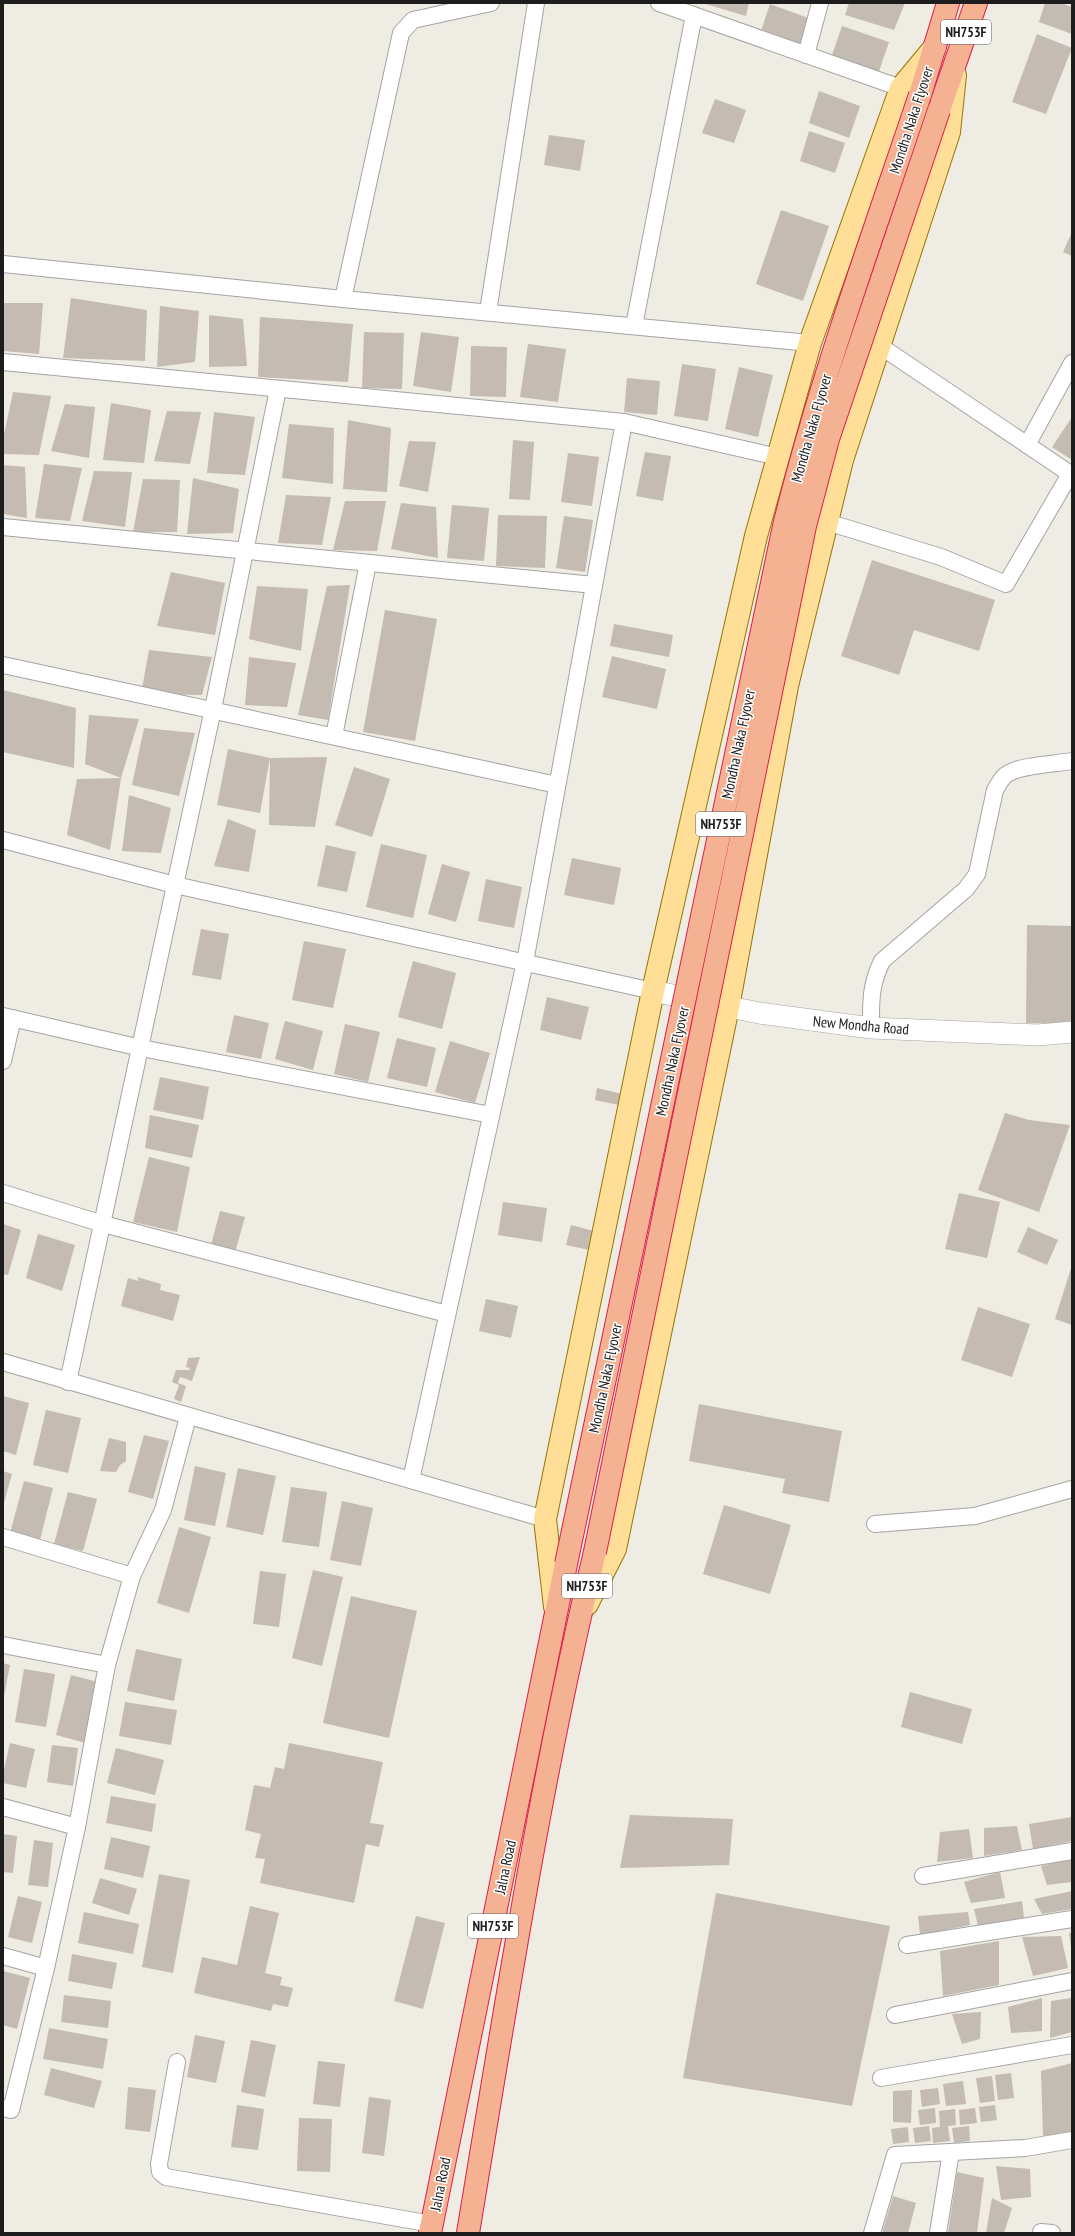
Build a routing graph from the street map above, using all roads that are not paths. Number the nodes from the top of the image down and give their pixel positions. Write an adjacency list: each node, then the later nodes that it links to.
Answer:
1 (491, 3): 12 (street)
2 (536, 3): 13 (street)
3 (659, 3): 7 (street)
4 (820, 3): 8 (street)
5 (948, 3): 10 (highway, Mondha Naka Flyover / NH753F)
6 (976, 3): 9 (highway, NH753F)
7 (694, 15): 8 (street); 14 (street)
8 (806, 55): 10 (street)
9 (956, 61): 16 (main road); 58 (highway, Mondha Naka Flyover / NH753F, bridge)
10 (910, 92): 15 (main road); 57 (highway, Mondha Naka Flyover / NH753F, bridge)
11 (3, 264): 12 (street)
12 (342, 299): 13 (street)
13 (488, 312): 14 (street)
14 (634, 326): 15 (street)
15 (810, 343): 22 (main road)
16 (880, 346): 21 (street); 24 (main road)
17 (3, 362): 19 (street)
18 (1072, 363): 21 (street)
19 (278, 389): 20 (street); 26 (street)
20 (624, 422): 22 (street); 28 (street)
21 (1027, 445): 23 (street)
22 (778, 457): 37 (main road)
23 (1071, 474): 24 (street)
24 (827, 522): 38 (main road)
25 (3, 526): 26 (street)
26 (245, 551): 27 (street); 30 (street)
27 (368, 563): 28 (street); 31 (street)
28 (594, 585): 33 (street)
29 (3, 665): 30 (street)
30 (213, 709): 31 (street); 35 (street)
31 (334, 736): 33 (street)
32 (1072, 762): 40 (street)
33 (557, 785): 36 (street)
34 (3, 840): 35 (street)
35 (175, 885): 36 (street); 42 (street)
36 (525, 962): 37 (street); 44 (street)
37 (653, 991): 38 (street, New Mondha Road); 53 (main road)
38 (728, 1007): 40 (street, New Mondha Road); 58 (main road)
39 (8, 1017): 42 (street); 43 (street)
40 (871, 1028): 41 (street, New Mondha Road)
41 (1072, 1032)
42 (141, 1048): 44 (street); 46 (street)
43 (3, 1061)
44 (491, 1115): 47 (street)
45 (3, 1193): 46 (street)
46 (103, 1224): 47 (street); 49 (street)
47 (447, 1314): 51 (street)
48 (3, 1362): 49 (street)
49 (68, 1382): 50 (street)
50 (188, 1417): 51 (street); 56 (street)
51 (411, 1480): 53 (street)
52 (1072, 1489): 54 (street)
53 (546, 1519): 57 (main road)
54 (875, 1524)
55 (3, 1537): 56 (street)
56 (132, 1576): 60 (street)
57 (556, 1618): 77 (highway, Jalna Road / NH753F)
58 (578, 1620): 78 (highway, Jalna Road / NH753F)
59 (3, 1645): 60 (street)
60 (107, 1665): 62 (street)
61 (3, 1807): 62 (street)
62 (77, 1827): 68 (street)
63 (1072, 1851): 64 (street)
64 (923, 1876)
65 (1072, 1919): 66 (street)
66 (907, 1945)
67 (3, 1956): 68 (street)
68 (46, 1968): 74 (street)
69 (1072, 1981): 70 (street)
70 (895, 2015)
71 (1072, 2045): 73 (street)
72 (177, 2062): 77 (street)
73 (881, 2078)
74 (3, 2108)
75 (1072, 2140): 76 (street)
76 (951, 2152): 79 (street); 80 (street)
77 (431, 2228)
78 (468, 2233)
79 (872, 2233)
80 (938, 2233)

